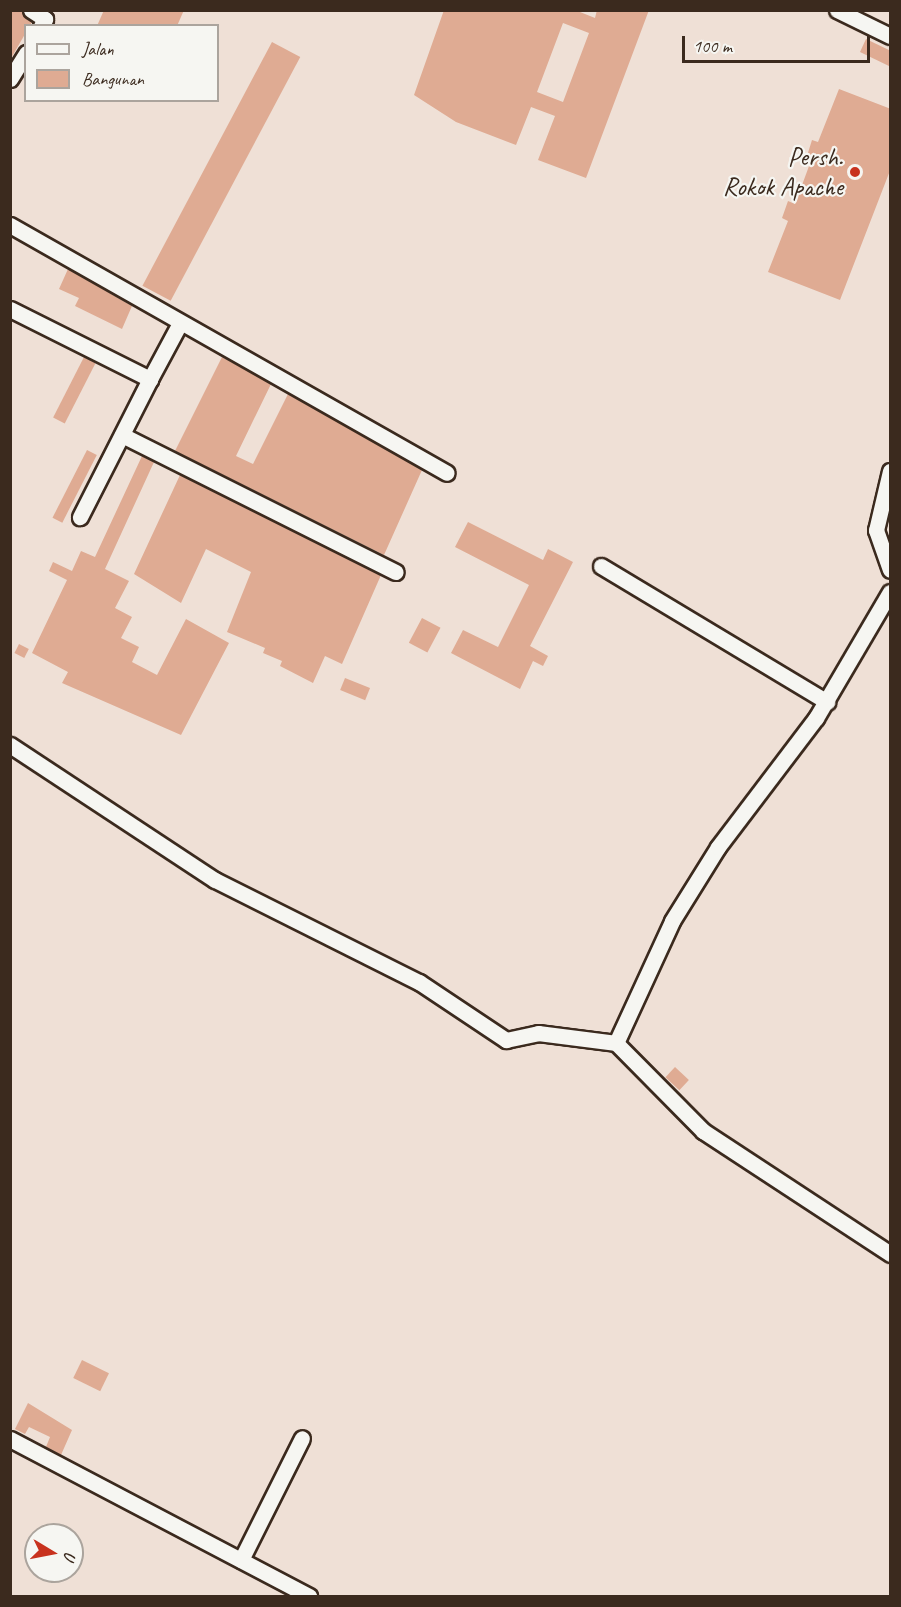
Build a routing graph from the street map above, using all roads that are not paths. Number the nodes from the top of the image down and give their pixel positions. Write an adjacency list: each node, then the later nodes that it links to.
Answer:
1 (31, 10): 3 (street)
2 (837, 10): 4 (street)
3 (48, 23)
4 (891, 36)
5 (24, 56): 6 (street)
6 (10, 79)
7 (10, 225): 9 (street)
8 (10, 309): 10 (street)
9 (180, 323): 10 (street); 13 (street)
10 (150, 379): 11 (street)
11 (122, 435): 14 (street); 17 (street)
12 (891, 471): 16 (street)
13 (447, 473)
14 (80, 517)
15 (601, 566): 19 (street)
16 (891, 570)
17 (396, 572)
18 (891, 592): 19 (street)
19 (827, 702): 21 (street)
20 (10, 745): 21 (street)
21 (616, 1043): 22 (street)
22 (891, 1254)
23 (302, 1438): 25 (street)
24 (10, 1439): 25 (street)
25 (241, 1560): 26 (street)
26 (309, 1596)

